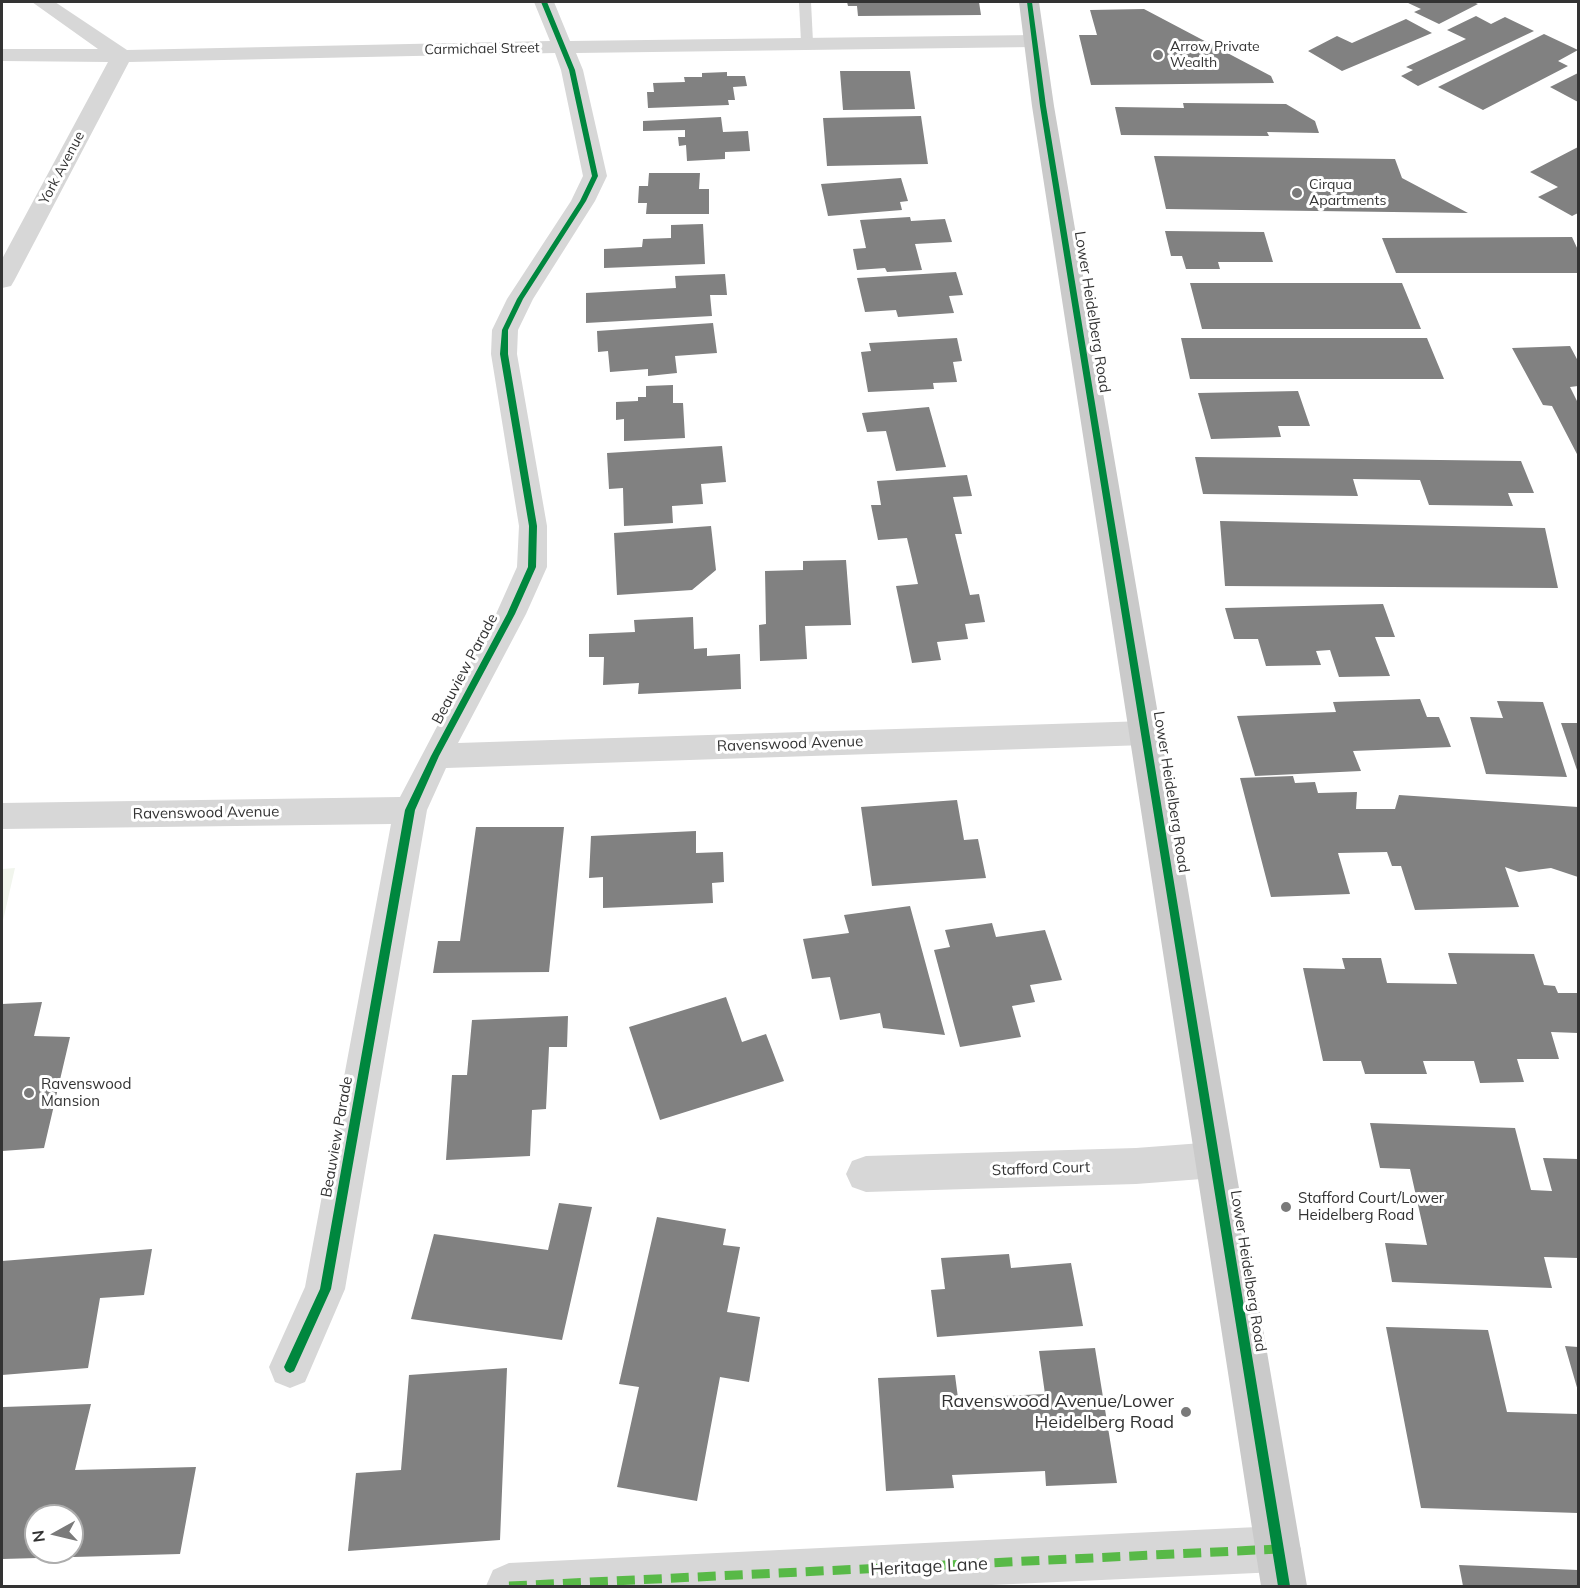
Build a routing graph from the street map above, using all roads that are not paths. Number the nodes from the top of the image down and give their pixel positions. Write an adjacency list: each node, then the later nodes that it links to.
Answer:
1 (42, 2): 9 (street)
2 (544, 2): 7 (street, Beauview Parade)
3 (805, 2): 6 (lane)
4 (1029, 2): 5 (main road, Lower Heidelberg Road)
5 (1034, 41): 6 (street, Carmichael Street); 11 (main road, Lower Heidelberg Road)
6 (807, 42): 7 (street, Carmichael Street)
7 (562, 48): 9 (street, Carmichael Street); 12 (street, Beauview Parade)
8 (2, 55): 9 (street, Carmichael Street)
9 (122, 56): 10 (street, York Avenue)
10 (2, 281)
11 (1146, 733): 12 (street, Ravenswood Avenue); 15 (main road, Lower Heidelberg Road)
12 (435, 756): 13 (street, Beauview Parade)
13 (410, 810): 14 (street, Ravenswood Avenue); 17 (street, Beauview Parade)
14 (2, 816)
15 (1215, 1160): 16 (street, Stafford Court); 18 (main road, Lower Heidelberg Road)
16 (866, 1174)
17 (290, 1367)
18 (1281, 1568): 19 (street, Heritage Lane)
19 (509, 1587)

